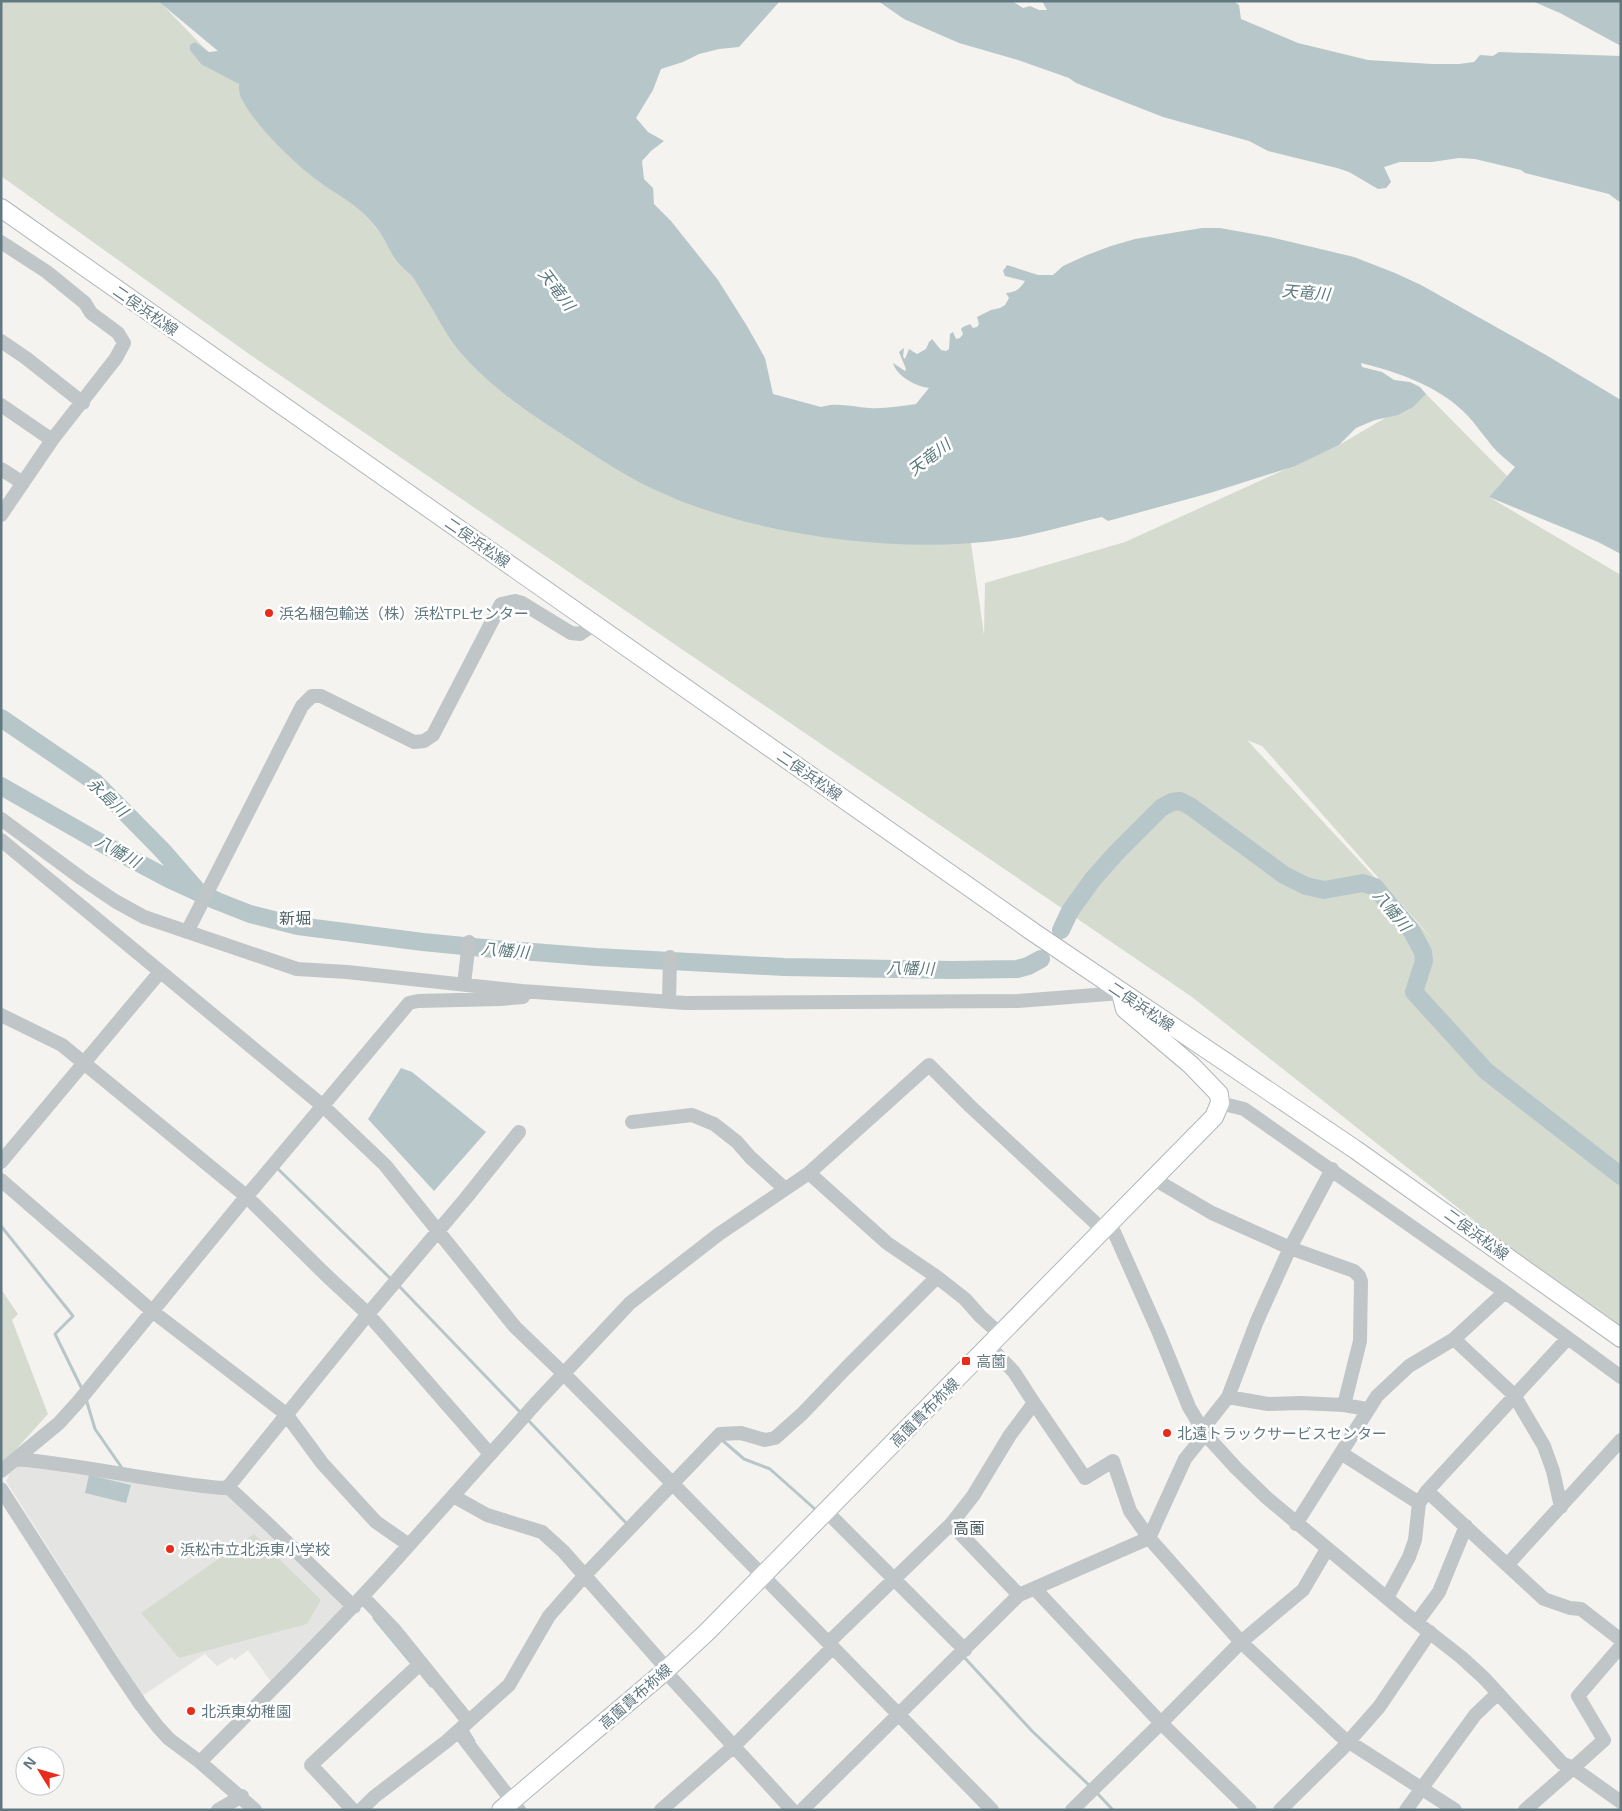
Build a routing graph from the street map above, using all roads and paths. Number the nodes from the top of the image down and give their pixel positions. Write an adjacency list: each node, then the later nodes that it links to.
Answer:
1 (1, 208): 10 (main road, 二俣浜松線)
2 (1, 242): 4 (street)
3 (1, 341): 4 (street)
4 (82, 403): 6 (street)
5 (1, 405): 6 (street)
6 (52, 440): 8 (street)
7 (1, 469): 8 (street)
8 (23, 483): 9 (street)
9 (1, 515)
10 (594, 624): 13 (street); 18 (main road, 二俣浜松線)
11 (1, 819): 13 (street)
12 (1, 840): 16 (street)
13 (187, 932): 17 (street)
14 (469, 942): 17 (street)
15 (670, 957): 20 (street)
16 (160, 972): 22 (street); 24 (street)
17 (464, 984): 19 (street)
18 (1121, 992): 20 (street); 23 (main road); 42 (main road, 二俣浜松線)
19 (559, 994): 20 (street); 24 (street)
20 (668, 1002)
21 (1, 1015): 22 (street)
22 (84, 1063): 27 (street); 33 (street)
23 (1220, 1103): 28 (street); 30 (main road, 高薗貴布祢線)
24 (323, 1106): 33 (street); 35 (street)
25 (632, 1122): 32 (street)
26 (519, 1132): 35 (street)
27 (1, 1162)
28 (1332, 1169): 36 (street); 38 (street)
29 (809, 1173): 32 (street); 34 (street); 37 (street)
30 (1154, 1179): 34 (main road, 高薗貴布祢線); 36 (street)
31 (1, 1180): 39 (street)
32 (786, 1189): 45 (street)
33 (246, 1196): 39 (street); 40 (street)
34 (1107, 1227): 44 (main road, 高薗貴布祢線); 53 (street)
35 (438, 1229): 40 (street); 45 (street)
36 (1290, 1248): 48 (street); 50 (street)
37 (937, 1277): 44 (street); 59 (street)
38 (1505, 1292): 41 (street); 43 (street)
39 (152, 1311): 52 (street); 57 (street)
40 (368, 1314): 52 (street); 56 (street)
41 (1568, 1338): 46 (street); 47 (street)
42 (1621, 1338)
43 (1454, 1339): 47 (street); 51 (street)
44 (995, 1340): 49 (street); 66 (main road, 高薗貴布祢線)
45 (563, 1373): 56 (street); 59 (street)
46 (1621, 1377)
47 (1514, 1395): 62 (street); 65 (street)
48 (1228, 1397): 50 (street); 53 (street)
49 (1034, 1403): 67 (street); 70 (street)
50 (1344, 1405): 51 (street)
51 (1367, 1409): 55 (street)
52 (286, 1414): 60 (street); 71 (street)
53 (1204, 1434): 68 (street); 70 (street)
54 (1621, 1440): 65 (street)
55 (1341, 1453): 64 (street); 68 (street)
56 (490, 1454): 63 (street)
57 (16, 1459): 58 (street); 60 (street)
58 (1, 1471)
59 (672, 1483): 74 (street); 75 (street)
60 (228, 1487): 80 (street)
61 (1, 1489): 96 (street)
62 (1428, 1491): 64 (street); 69 (street)
63 (453, 1496): 71 (street); 74 (street)
64 (1419, 1503): 79 (street)
65 (1561, 1507): 73 (street)
66 (826, 1510): 75 (main road, 高薗貴布祢線); 76 (street)
67 (951, 1524): 76 (street); 78 (street)
68 (1296, 1524): 72 (street)
69 (1466, 1526): 73 (street); 81 (street)
70 (1149, 1538): 77 (street); 84 (street)
71 (409, 1545): 80 (street)
72 (1327, 1549): 79 (street); 84 (street)
73 (1508, 1564): 83 (street)
74 (585, 1575): 89 (street); 93 (street)
75 (762, 1576): 85 (street); 89 (main road, 高薗貴布祢線)
76 (892, 1580): 85 (street); 87 (street)
77 (1035, 1589): 78 (street); 92 (street)
78 (1019, 1595): 87 (street)
79 (1387, 1598): 81 (street)
80 (358, 1602): 88 (street); 96 (street)
81 (1417, 1622): 82 (street)
82 (1430, 1632): 90 (street); 94 (street)
83 (1621, 1640)
84 (1241, 1642): 92 (street); 94 (street)
85 (831, 1644): 91 (street); 95 (street)
86 (1621, 1646): 97 (street)
87 (962, 1652): 91 (street)
88 (417, 1666): 93 (street); 104 (street)
89 (666, 1670): 95 (street); 101 (main road, 高薗貴布祢線)
90 (1498, 1693): 97 (street); 98 (street)
91 (899, 1714): 108 (street); 109 (street)
92 (1161, 1723): 110 (street); 111 (street)
93 (463, 1726): 101 (street); 105 (street)
94 (1348, 1742): 98 (street); 112 (street)
95 (734, 1746): 106 (street); 107 (street)
96 (200, 1762): 99 (street)
97 (1573, 1768): 100 (street); 115 (street)
98 (1421, 1789): 113 (street); 114 (street)
99 (242, 1796): 102 (street); 103 (street)
100 (1621, 1802)
101 (511, 1807)
102 (218, 1810)
103 (255, 1810)
104 (353, 1810)
105 (361, 1810)
106 (661, 1810)
107 (792, 1810)
108 (802, 1810)
109 (992, 1810)
110 (1072, 1810)
111 (1250, 1810)
112 (1280, 1810)
113 (1406, 1810)
114 (1455, 1810)
115 (1526, 1810)

